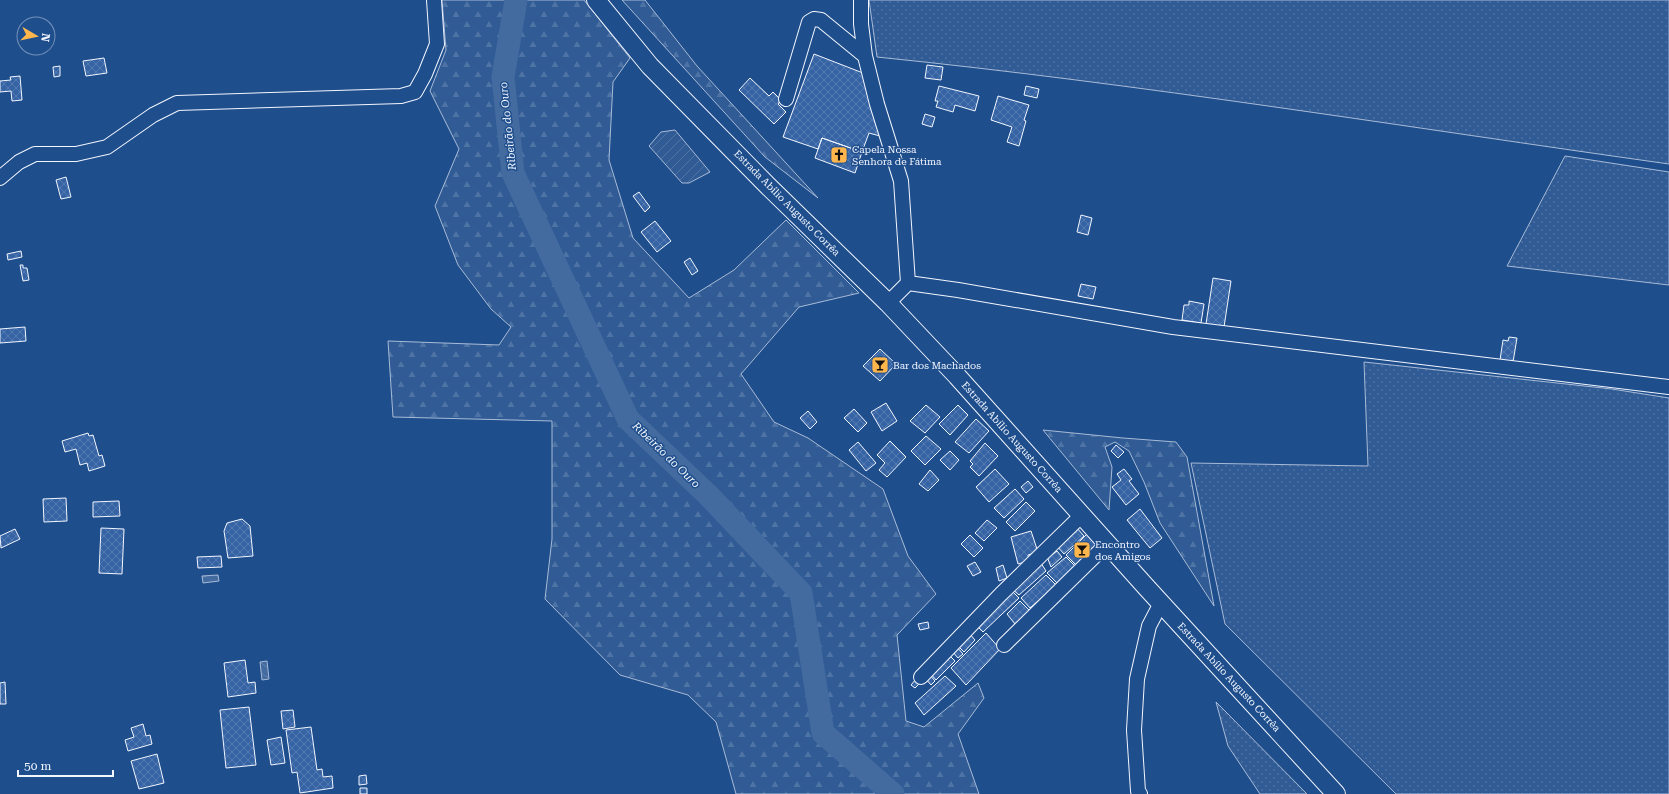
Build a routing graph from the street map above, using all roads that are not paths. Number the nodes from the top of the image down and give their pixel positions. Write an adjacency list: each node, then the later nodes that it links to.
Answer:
1 (434, 0): 6 (street)
2 (596, 0): 8 (main road, Estrada Abílio Augusto Corrêa)
3 (861, 0): 4 (street)
4 (866, 56): 5 (street); 7 (street)
5 (786, 99)
6 (0, 178)
7 (908, 283): 8 (street); 9 (street)
8 (888, 303): 10 (main road, Estrada Abílio Augusto Corrêa)
9 (1669, 387)
10 (1082, 515): 11 (main road, Estrada Abílio Augusto Corrêa); 14 (street)
11 (1107, 544): 12 (main road, Estrada Abílio Augusto Corrêa); 13 (street)
12 (1161, 603): 15 (street); 16 (main road, Estrada Abílio Augusto Corrêa)
13 (1004, 645)
14 (921, 677)
15 (1140, 794)
16 (1336, 794)

